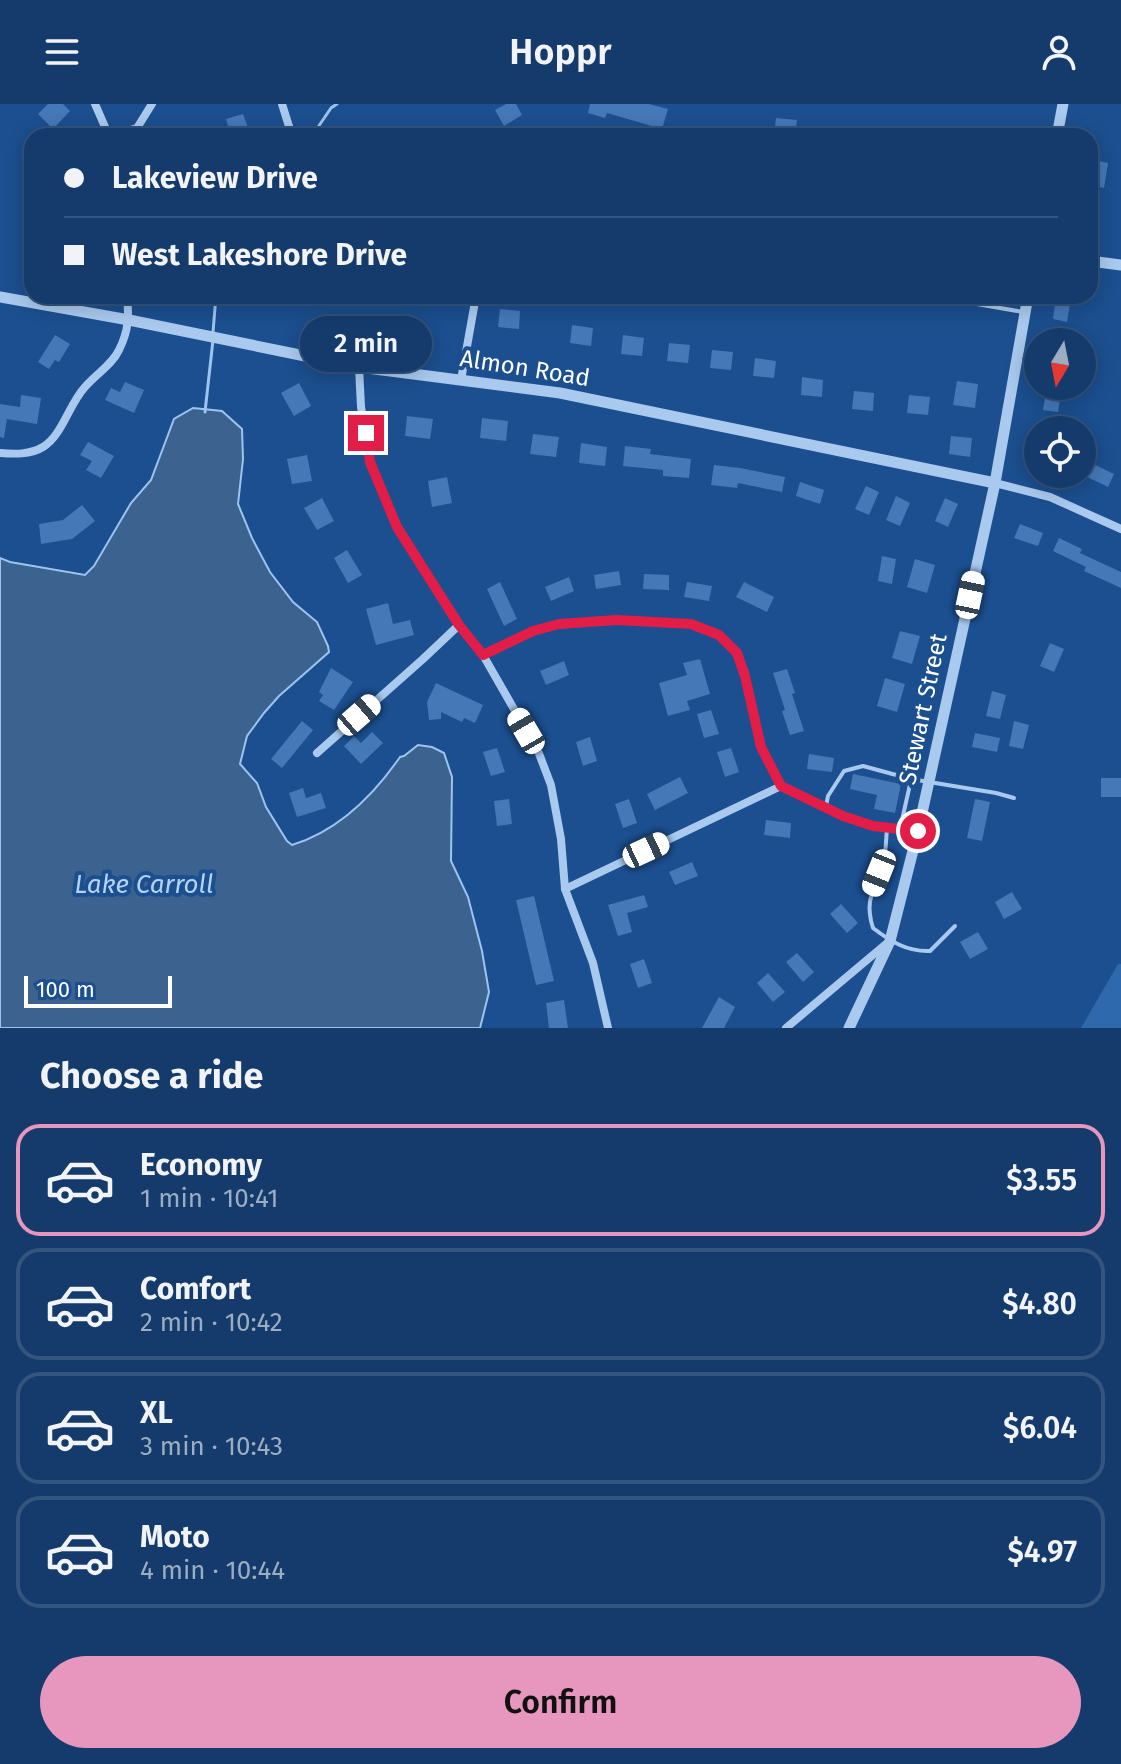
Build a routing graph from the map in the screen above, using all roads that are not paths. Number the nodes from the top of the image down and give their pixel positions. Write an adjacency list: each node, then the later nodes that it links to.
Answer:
1 (95, 104): 5 (street)
2 (152, 104): 6 (street)
3 (282, 104): 7 (street)
4 (1063, 104): 8 (street)
5 (106, 128)
6 (137, 128)
7 (290, 128)
8 (1058, 128)
9 (1098, 262): 10 (street)
10 (1121, 265)
11 (0, 297): 12 (street, Almon Road)
12 (24, 301)
13 (39, 304): 19 (street, Almon Road)
14 (128, 304): 19 (street)
15 (475, 304): 21 (street)
16 (978, 304): 18 (lane)
17 (1026, 304): 18 (street, Stewart Street)
18 (1025, 312): 23 (street, Stewart Street)
19 (129, 320): 20 (street, Almon Road); 22 (street)
20 (359, 367): 21 (street, Almon Road); 25 (street)
21 (461, 380): 23 (street, Almon Road)
22 (0, 453)
23 (995, 483): 24 (street); 29 (street, Stewart Street)
24 (1121, 529)
25 (459, 625): 26 (street); 27 (street)
26 (483, 655): 30 (street); 36 (street)
27 (317, 753)
28 (911, 779): 29 (lane); 32 (lane); 34 (lane)
29 (929, 782): 31 (lane); 35 (street, Stewart Street)
30 (781, 786): 32 (street); 36 (street)
31 (1014, 798)
32 (825, 808): 33 (street)
33 (887, 827): 34 (street); 38 (lane)
34 (900, 829): 35 (street)
35 (918, 831): 38 (street, Stewart Street)
36 (565, 889): 39 (street)
37 (955, 926): 38 (lane)
38 (890, 941): 40 (street); 41 (street, Stewart Street)
39 (608, 1028)
40 (786, 1028)
41 (849, 1028)

